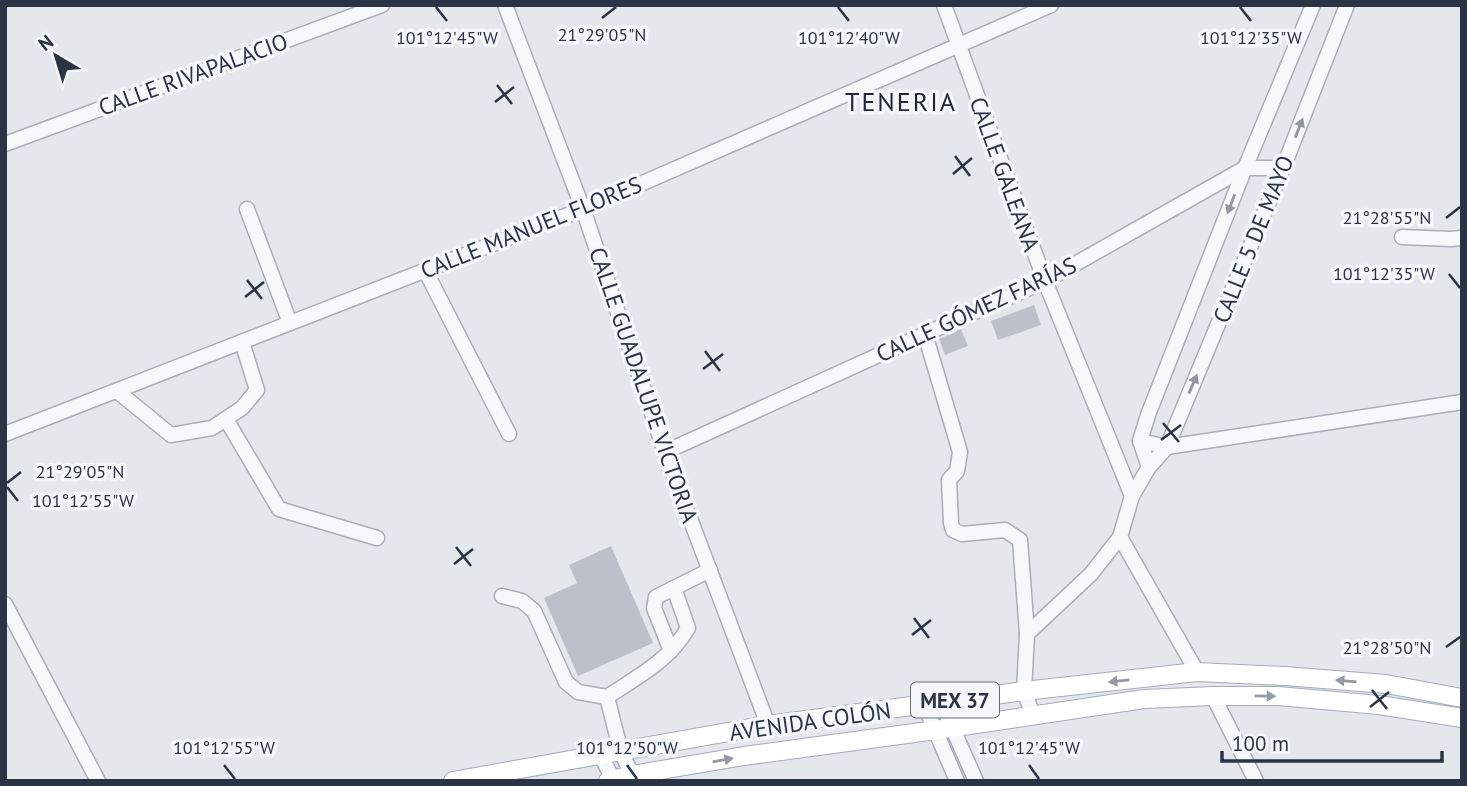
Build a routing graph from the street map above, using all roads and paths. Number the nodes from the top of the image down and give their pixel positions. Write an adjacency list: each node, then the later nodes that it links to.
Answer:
1 (382, 5): 8 (street, CALLE RIVAPALACIO)
2 (505, 5): 12 (street, CALLE GUADALUPE VICTORIA)
3 (944, 5): 7 (street, CALLE GALEANA)
4 (1051, 5): 7 (street, CALLE MANUEL FLORES)
5 (1313, 5): 9 (street, CALLE 5 DE MAYO)
6 (1347, 5): 10 (street, CALLE 5 DE MAYO, one-way to 6)
7 (958, 45): 12 (street, CALLE MANUEL FLORES); 16 (street, CALLE GALEANA)
8 (5, 144)
9 (1245, 168): 10 (street, CALLE GÓMEZ FARÍAS); 16 (street, CALLE GÓMEZ FARÍAS); 25 (street, CALLE 5 DE MAYO, one-way to 25)
10 (1283, 168): 26 (street, CALLE 5 DE MAYO, one-way to 10)
11 (247, 209): 17 (street)
12 (583, 209): 15 (street, CALLE MANUEL FLORES); 27 (street, CALLE GUADALUPE VICTORIA)
13 (1402, 237): 14 (street)
14 (1462, 238)
15 (425, 270): 17 (street, CALLE MANUEL FLORES); 24 (street)
16 (1045, 281): 18 (street, CALLE GÓMEZ FARÍAS); 29 (street, CALLE GALEANA)
17 (290, 323): 19 (street, CALLE MANUEL FLORES)
18 (925, 334): 27 (street, CALLE GÓMEZ FARÍAS); 36 (street)
19 (242, 342): 20 (street, CALLE MANUEL FLORES); 22 (street)
20 (117, 391): 22 (street); 23 (street, CALLE MANUEL FLORES)
21 (1462, 402): 26 (street)
22 (226, 419): 31 (street)
23 (5, 434)
24 (509, 434)
25 (1140, 441): 26 (street); 28 (street)
26 (1167, 447): 28 (street, CALLE 5 DE MAYO)
27 (665, 452): 32 (street, CALLE GUADALUPE VICTORIA)
28 (1149, 467): 29 (street, CALLE 5 DE MAYO)
29 (1132, 496): 30 (street, CALLE 5 DE MAYO)
30 (1120, 537): 36 (street, CALLE 5 DE MAYO); 38 (street)
31 (377, 538)
32 (709, 570): 33 (street); 46 (street, CALLE GUADALUPE VICTORIA)
33 (674, 588): 37 (street); 37 (street)
34 (502, 596): 41 (street)
35 (5, 604): 52 (street)
36 (1027, 634): 39 (street)
37 (671, 651): 41 (street)
38 (1197, 672): 39 (main road, AVENIDA COLÓN / MEX 37, one-way to 39); 42 (main road, AVENIDA COLÓN / MEX 37, one-way to 38)
39 (1024, 691): 43 (main road, AVENIDA COLÓN / MEX 37); 44 (street)
40 (1213, 695): 44 (main road, AVENIDA COLÓN / MEX 37); 45 (main road, AVENIDA COLÓN / MEX 37, one-way to 45); 56 (street)
41 (607, 697): 48 (street)
42 (1462, 698)
43 (933, 703): 46 (main road, AVENIDA COLÓN / MEX 37); 47 (street)
44 (1032, 715): 47 (main road, AVENIDA COLÓN / MEX 37)
45 (1462, 718)
46 (768, 725): 48 (main road, AVENIDA COLÓN / MEX 37)
47 (944, 729): 50 (main road, AVENIDA COLÓN / MEX 37, one-way to 47); 54 (street); 55 (street)
48 (621, 752): 49 (main road, AVENIDA COLÓN / MEX 37); 50 (street)
49 (600, 754): 51 (street); 53 (main road, AVENIDA COLÓN / MEX 37)
50 (634, 778): 51 (main road, AVENIDA COLÓN / MEX 37)
51 (612, 780)
52 (98, 781)
53 (453, 781)
54 (957, 781)
55 (976, 781)
56 (1256, 781)

